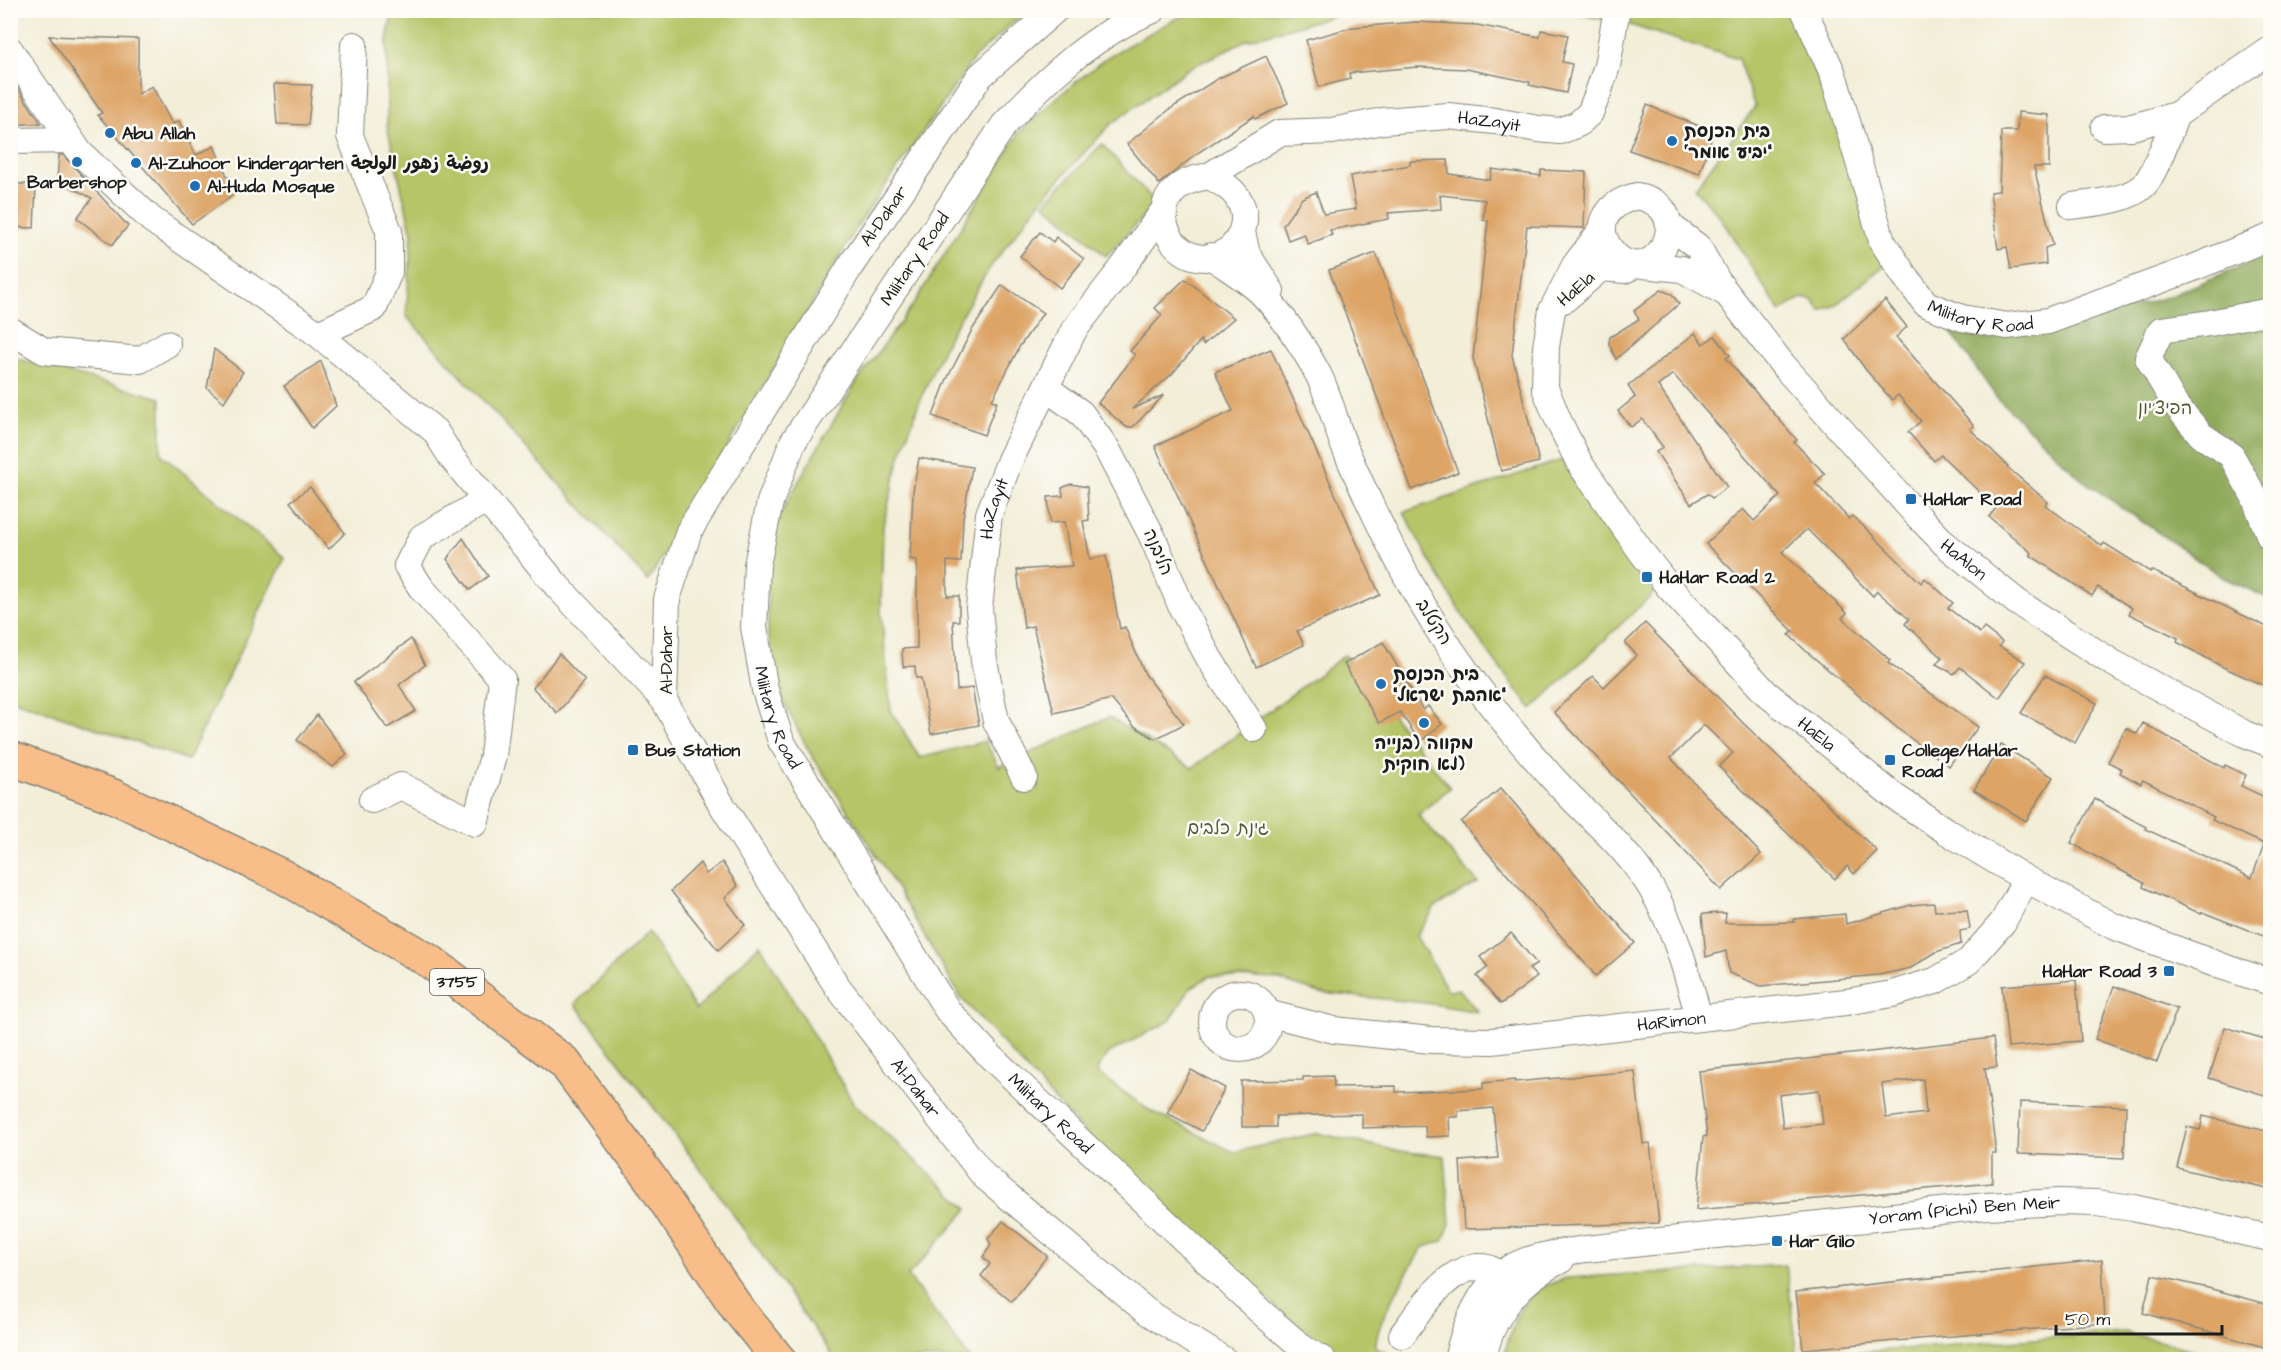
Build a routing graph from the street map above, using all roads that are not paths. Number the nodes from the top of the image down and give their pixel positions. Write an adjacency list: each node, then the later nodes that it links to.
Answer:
1 (1055, 10): 34 (street, Al-Dahar)
2 (1153, 10): 49 (street, Military Road)
3 (1804, 10): 20 (street, Military Road)
4 (1616, 14): 10 (street, HaZayit)
5 (354, 45): 29 (street)
6 (10, 50): 11 (street)
7 (2271, 50): 8 (street)
8 (2176, 115): 9 (street); 15 (street)
9 (2104, 128)
10 (1279, 133): 13 (street, HaZayit); 14 (street)
11 (71, 140): 12 (street); 29 (street)
12 (10, 141)
13 (1209, 176): 14 (street); 16 (street)
14 (1242, 205): 19 (street)
15 (2072, 206)
16 (1164, 210): 21 (street); 23 (street, HaZayit)
17 (1669, 225): 18 (street); 22 (street); 24 (street, HaAlon)
18 (1603, 228): 22 (street); 25 (street, HaEla)
19 (1242, 232): 21 (street); 27 (street, הקטלב)
20 (2271, 237)
21 (1201, 256): 23 (street); 27 (street, הקטלב)
22 (1639, 265): 24 (street, HaAlon); 25 (street, HaEla)
23 (1123, 267): 31 (street, HaZayit)
24 (1726, 293): 36 (street, HaAlon)
25 (1552, 310): 40 (street, HaEla)
26 (2271, 311): 33 (street)
27 (1282, 319): 43 (street, הקטלב)
28 (10, 330): 30 (street)
29 (318, 334): 32 (street)
30 (167, 344)
31 (1046, 387): 35 (street, הליבנה); 38 (street, HaZayit)
32 (486, 500): 34 (street); 39 (street)
33 (2271, 537)
34 (664, 700): 48 (street, Al-Dahar)
35 (1254, 729)
36 (2271, 744)
37 (10, 758): 47 (main road, 3755)
38 (1024, 777)
39 (372, 800)
40 (2026, 879): 41 (street, HaEla); 43 (street, HaRimon)
41 (2271, 982)
42 (1267, 1013): 43 (street, HaRimon)
43 (1699, 1018)
44 (2271, 1238): 45 (street, Yoram (Pichi) Ben Meir)
45 (1510, 1283): 46 (street); 50 (street); 51 (street)
46 (1402, 1335)
47 (779, 1359)
48 (1224, 1359)
49 (1323, 1359)
50 (1457, 1359)
51 (1483, 1359)

